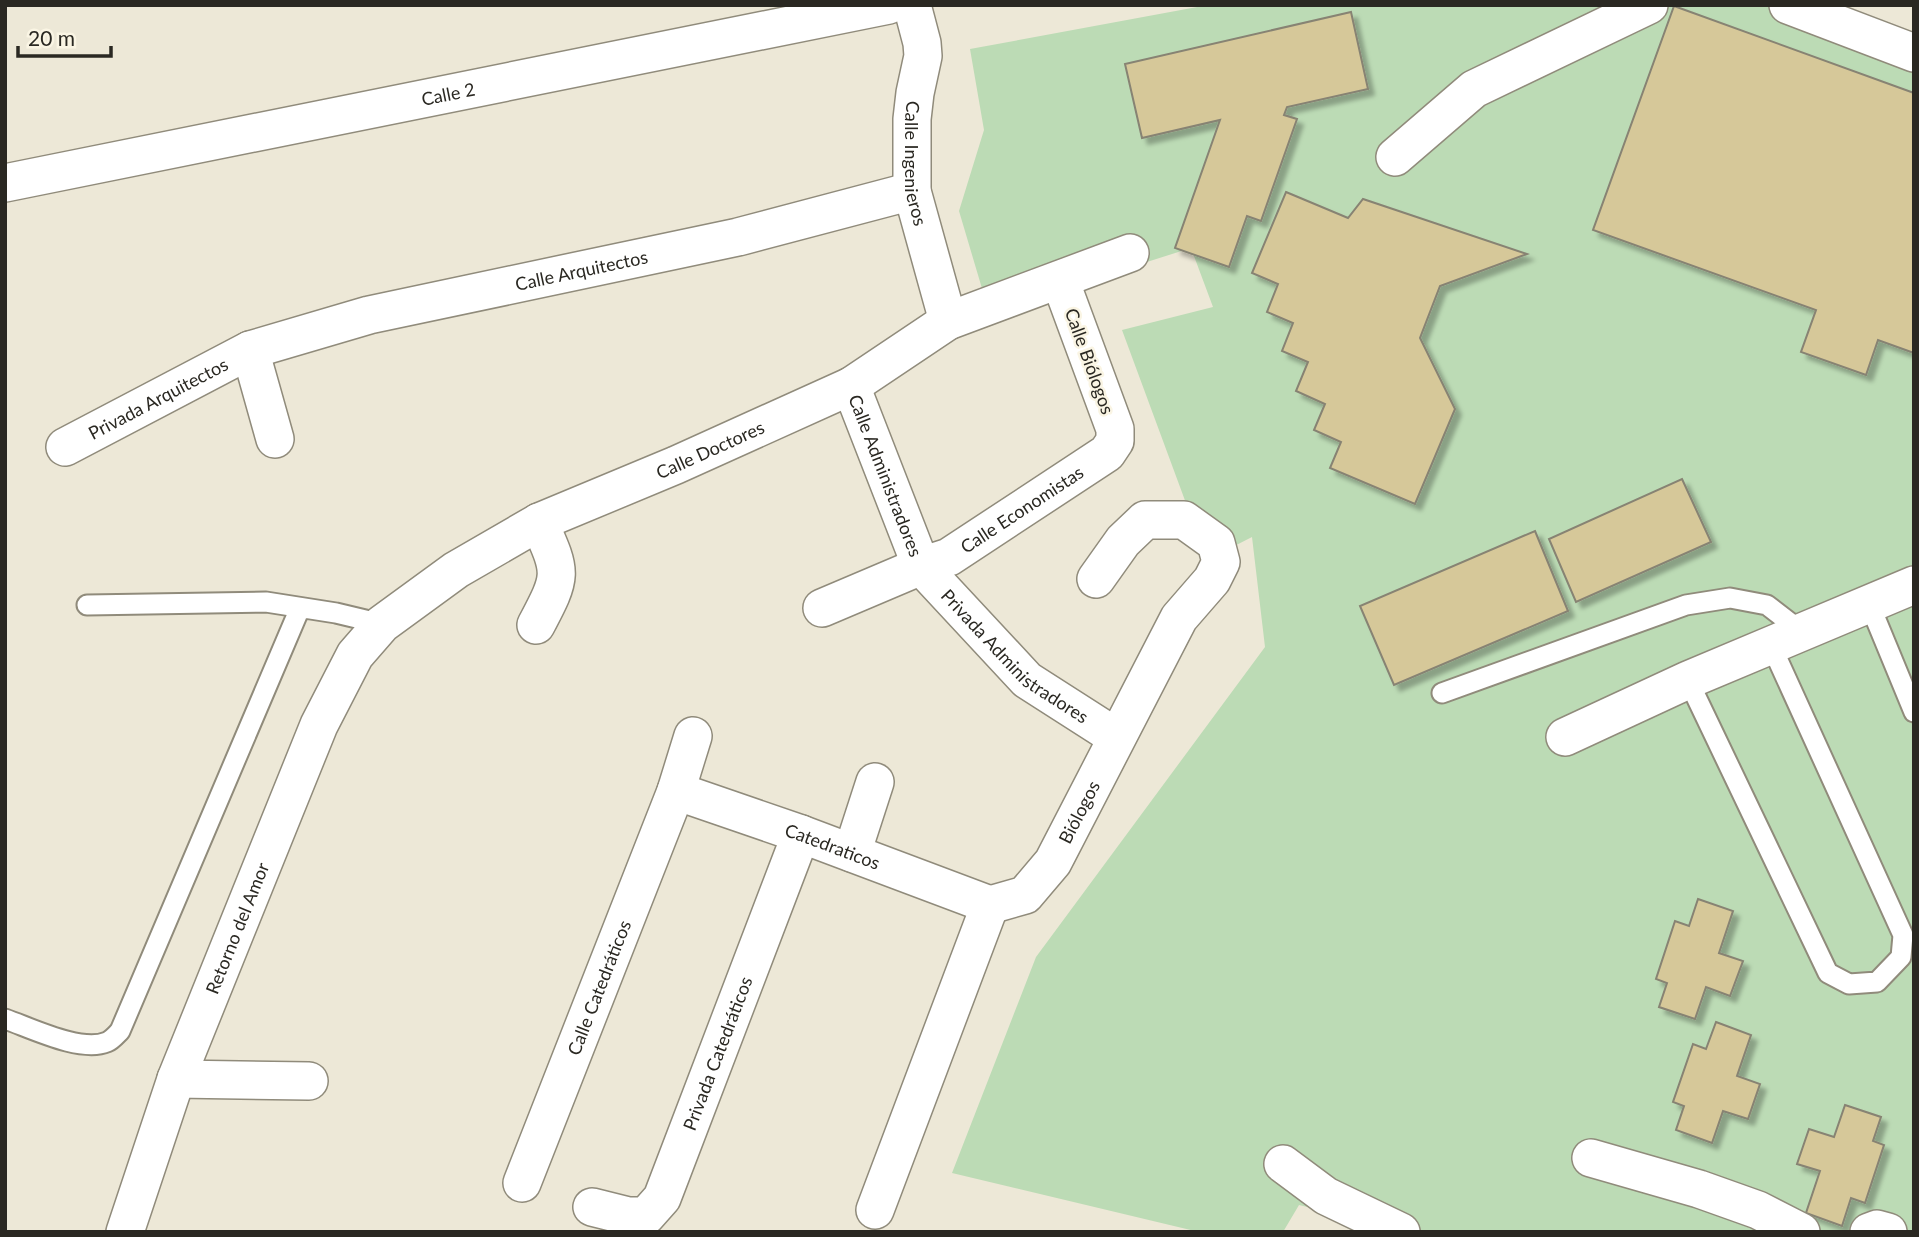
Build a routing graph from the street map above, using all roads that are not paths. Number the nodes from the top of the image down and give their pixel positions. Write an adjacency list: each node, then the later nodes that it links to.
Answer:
1 (889, 5): 7 (street, Calle 2)
2 (912, 5): 8 (street, Calle Ingenieros)
3 (1649, 5): 6 (street)
4 (1788, 5): 5 (street)
5 (1914, 53)
6 (1395, 157)
7 (5, 183)
8 (912, 191): 11 (street, Calle Ingenieros); 12 (street, Calle Arquitectos)
9 (1130, 253): 10 (street, Calle Doctores)
10 (1060, 280): 11 (street, Calle Doctores); 15 (street, Calle Biólogos)
11 (948, 321): 13 (street, Calle Doctores)
12 (250, 350): 14 (street); 16 (street, Privada Arquitectos)
13 (851, 386): 17 (street, Calle Doctores); 18 (street, Calle Administradores)
14 (275, 439)
15 (1115, 442): 18 (street, Calle Economistas)
16 (65, 447)
17 (539, 522): 25 (street); 26 (street, Calle Doctores)
18 (920, 566): 24 (street, Calle Economistas); 32 (street, Privada Administradores)
19 (1096, 579): 32 (street, Biólogos)
20 (1914, 585): 21 (street)
21 (1869, 603): 27 (street); 30 (lane)
22 (87, 605): 23 (lane)
23 (300, 608): 26 (lane); 39 (lane)
24 (822, 608)
25 (536, 625)
26 (376, 630): 40 (street, Retorno del Amor)
27 (1786, 638): 28 (street); 28 (lane); 29 (lane)
28 (1688, 680): 33 (street)
29 (1442, 693)
30 (1914, 712)
31 (693, 736): 35 (street, Calle Catedráticos)
32 (1116, 737): 38 (street, Biólogos)
33 (1565, 737)
34 (875, 782): 37 (street)
35 (676, 791): 36 (street, Catedraticos); 44 (street, Calle Catedráticos)
36 (800, 834): 37 (street, Catedraticos); 45 (street, Privada Catedráticos)
37 (852, 853): 38 (street, Catedraticos)
38 (990, 905): 46 (street)
39 (5, 1019)
40 (176, 1079): 41 (street); 47 (street, Retorno del Amor)
41 (309, 1081)
42 (1591, 1158): 49 (street)
43 (1283, 1164): 48 (street)
44 (522, 1183)
45 (592, 1207)
46 (875, 1210)
47 (125, 1232)
48 (1401, 1232)
49 (1801, 1232)
50 (1869, 1232): 51 (street)
51 (1888, 1232)

